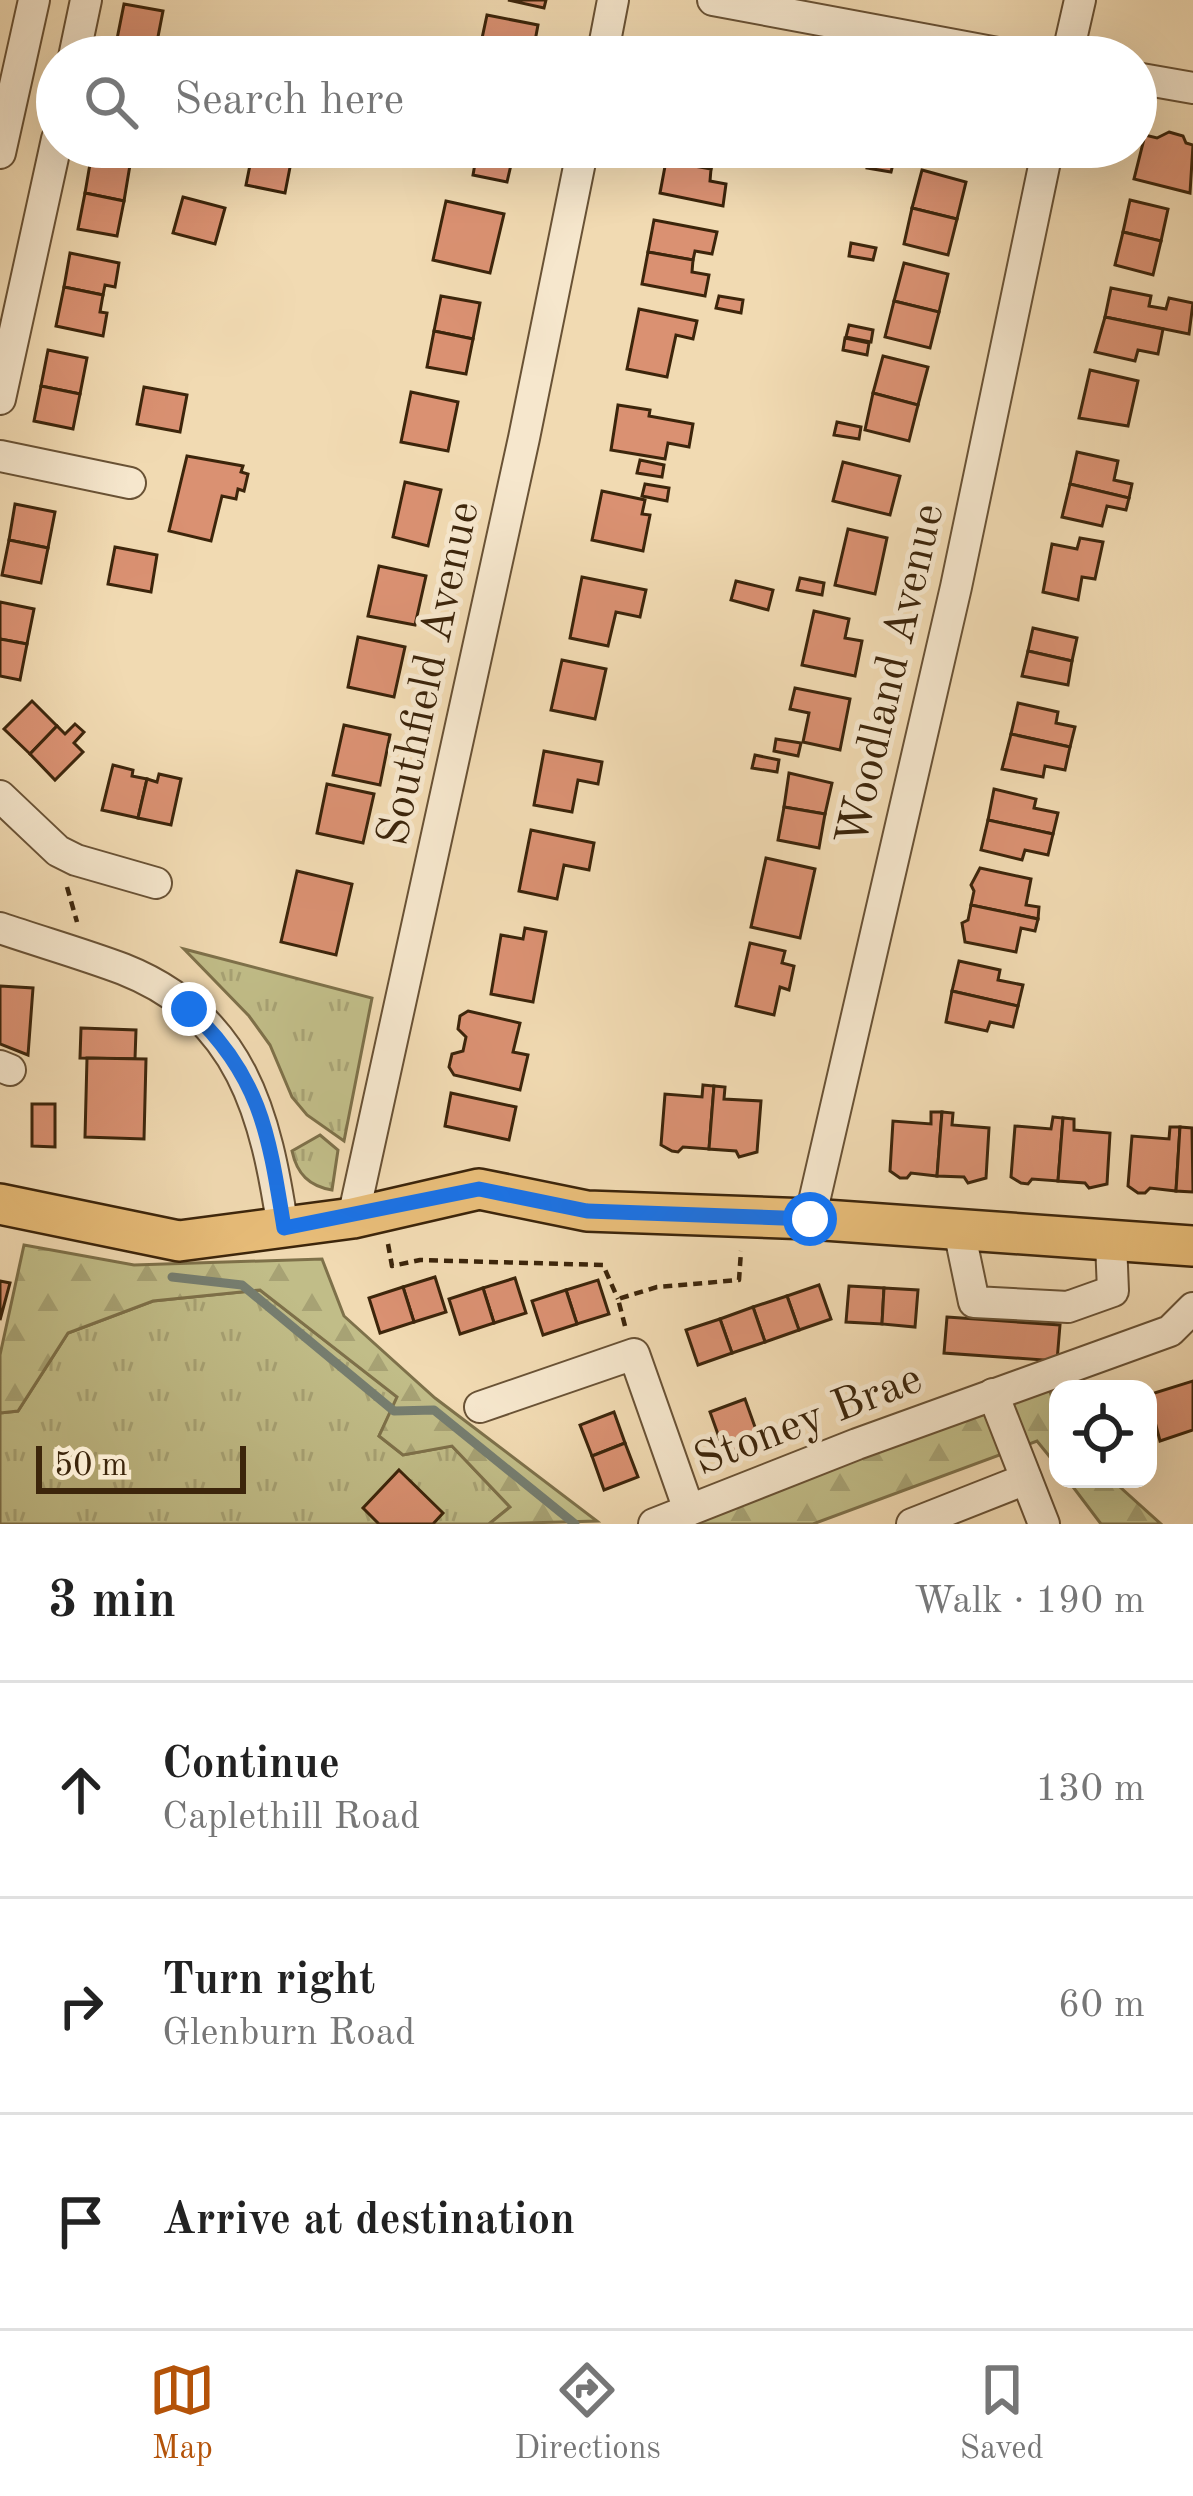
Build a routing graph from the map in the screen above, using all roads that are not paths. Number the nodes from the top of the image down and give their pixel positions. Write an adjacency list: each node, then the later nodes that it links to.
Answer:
1 (34, 0): 12 (street)
2 (86, 0): 6 (street)
3 (613, 0): 7 (street)
4 (713, 0): 8 (street)
5 (1080, 0): 9 (street)
6 (78, 36)
7 (606, 36)
8 (906, 36)
9 (1072, 36)
10 (1157, 82): 11 (street)
11 (1193, 88)
12 (0, 153)
13 (51, 168): 16 (street)
14 (579, 168): 23 (street, Southfield Avenue)
15 (1044, 168): 24 (street, Woodland Avenue)
16 (0, 399)
17 (0, 456): 18 (street)
18 (130, 483)
19 (0, 796): 20 (street)
20 (156, 884)
21 (0, 928): 25 (street)
22 (0, 1204): 25 (main road)
23 (367, 1214): 24 (main road); 25 (main road)
24 (810, 1219): 26 (main road)
25 (284, 1228)
26 (959, 1230): 27 (main road); 27 (street)
27 (1112, 1242): 28 (main road)
28 (1193, 1246)
29 (1190, 1314): 30 (street, Stoney Brae)
30 (993, 1394): 32 (street, Stoney Brae); 33 (street, Stoney Brae)
31 (481, 1407): 33 (street)
32 (1026, 1479): 35 (street); 36 (street, Stoney Brae)
33 (689, 1510): 34 (street, Stoney Brae)
34 (654, 1524)
35 (912, 1524)
36 (1044, 1524)

